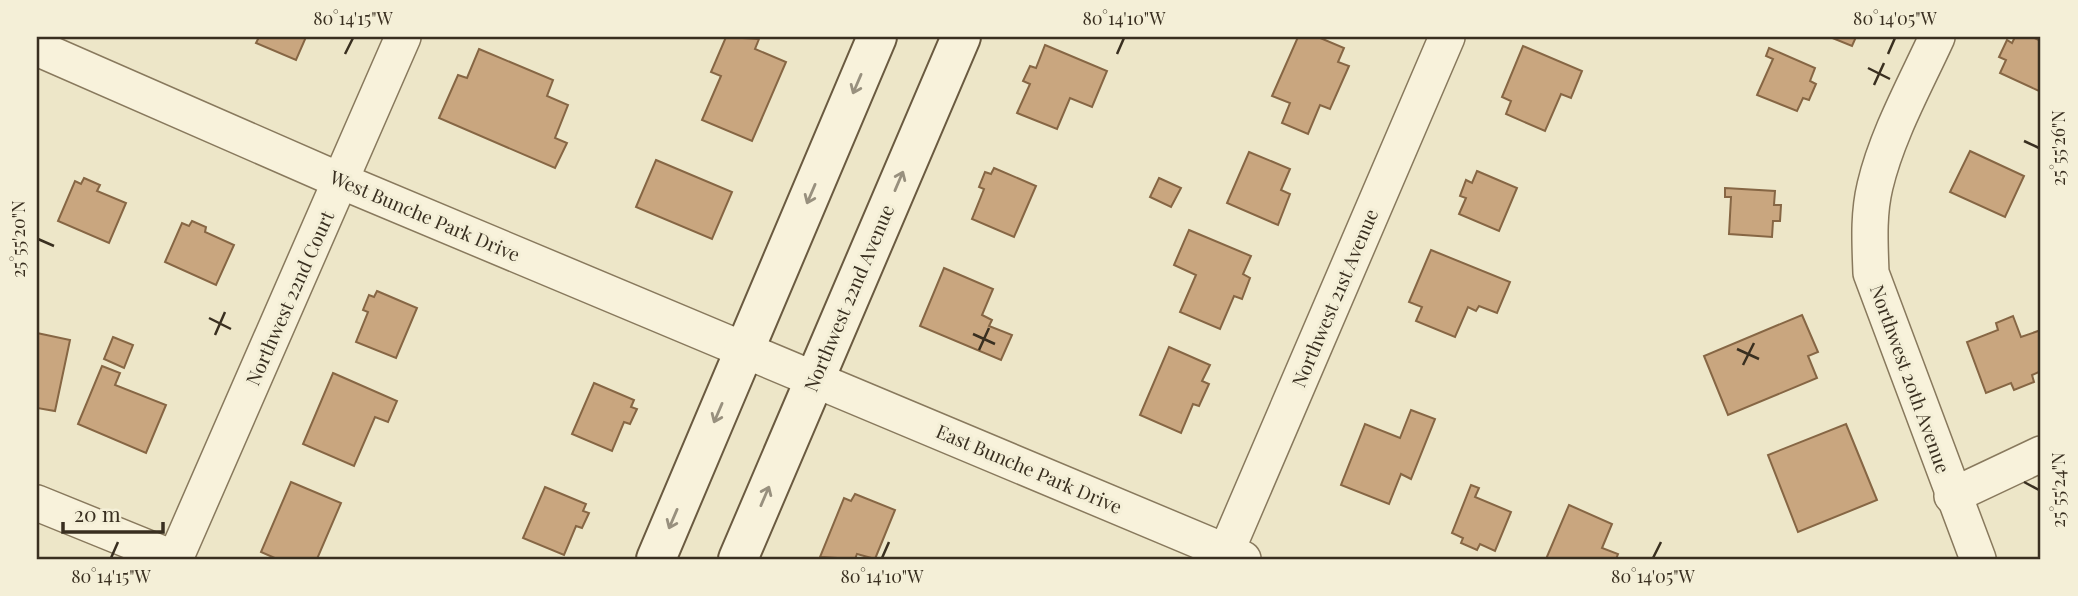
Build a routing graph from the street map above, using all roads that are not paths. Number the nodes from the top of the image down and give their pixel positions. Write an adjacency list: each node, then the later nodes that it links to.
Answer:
1 (403, 37): 7 (street, Northwest 22nd Court)
2 (877, 37): 8 (main road, one-way to 8)
3 (961, 37): 9 (main road, Northwest 22nd Avenue, one-way to 3)
4 (1447, 37): 13 (street, Northwest 21st Avenue)
5 (1937, 37): 11 (street, Northwest 20th Avenue)
6 (37, 48): 7 (street, West Bunche Park Drive)
7 (341, 181): 8 (street, West Bunche Park Drive); 14 (street, Northwest 22nd Court)
8 (745, 350): 9 (street, West Bunche Park Drive); 15 (main road, one-way to 15)
9 (815, 379): 13 (street, East Bunche Park Drive); 16 (main road, Northwest 22nd Avenue, one-way to 9)
10 (2041, 454): 11 (street)
11 (1952, 496): 17 (street, Northwest 20th Avenue)
12 (37, 502): 14 (street)
13 (1231, 557)
14 (175, 559)
15 (656, 559)
16 (738, 559)
17 (1978, 559)

